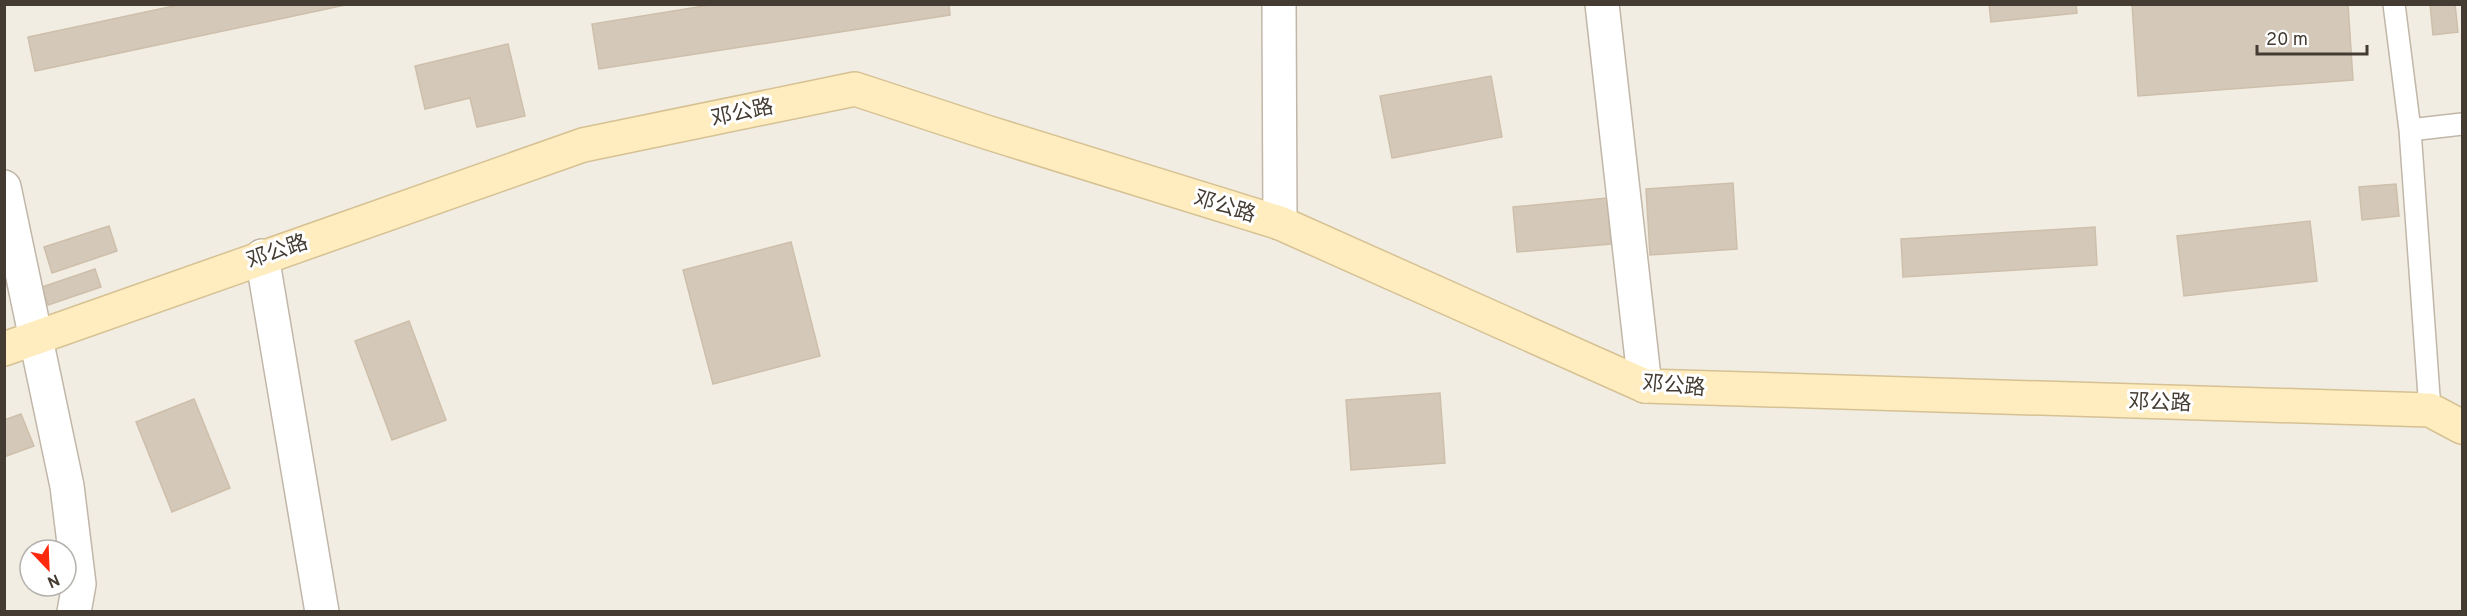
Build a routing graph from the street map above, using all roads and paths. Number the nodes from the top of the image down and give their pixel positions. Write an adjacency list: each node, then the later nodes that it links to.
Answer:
1 (1279, 4): 7 (street)
2 (1602, 4): 11 (street)
3 (2394, 4): 5 (lane)
4 (2463, 124): 5 (lane)
5 (2410, 130): 12 (lane)
6 (4, 187): 9 (street)
7 (1280, 224): 8 (street, 邓公路); 11 (street, 邓公路)
8 (262, 256): 9 (street, 邓公路); 15 (street)
9 (35, 337): 10 (street, 邓公路); 14 (street)
10 (4, 348)
11 (1645, 386): 12 (street, 邓公路)
12 (2430, 410): 13 (street, 邓公路)
13 (2463, 428)
14 (74, 612)
15 (322, 612)

